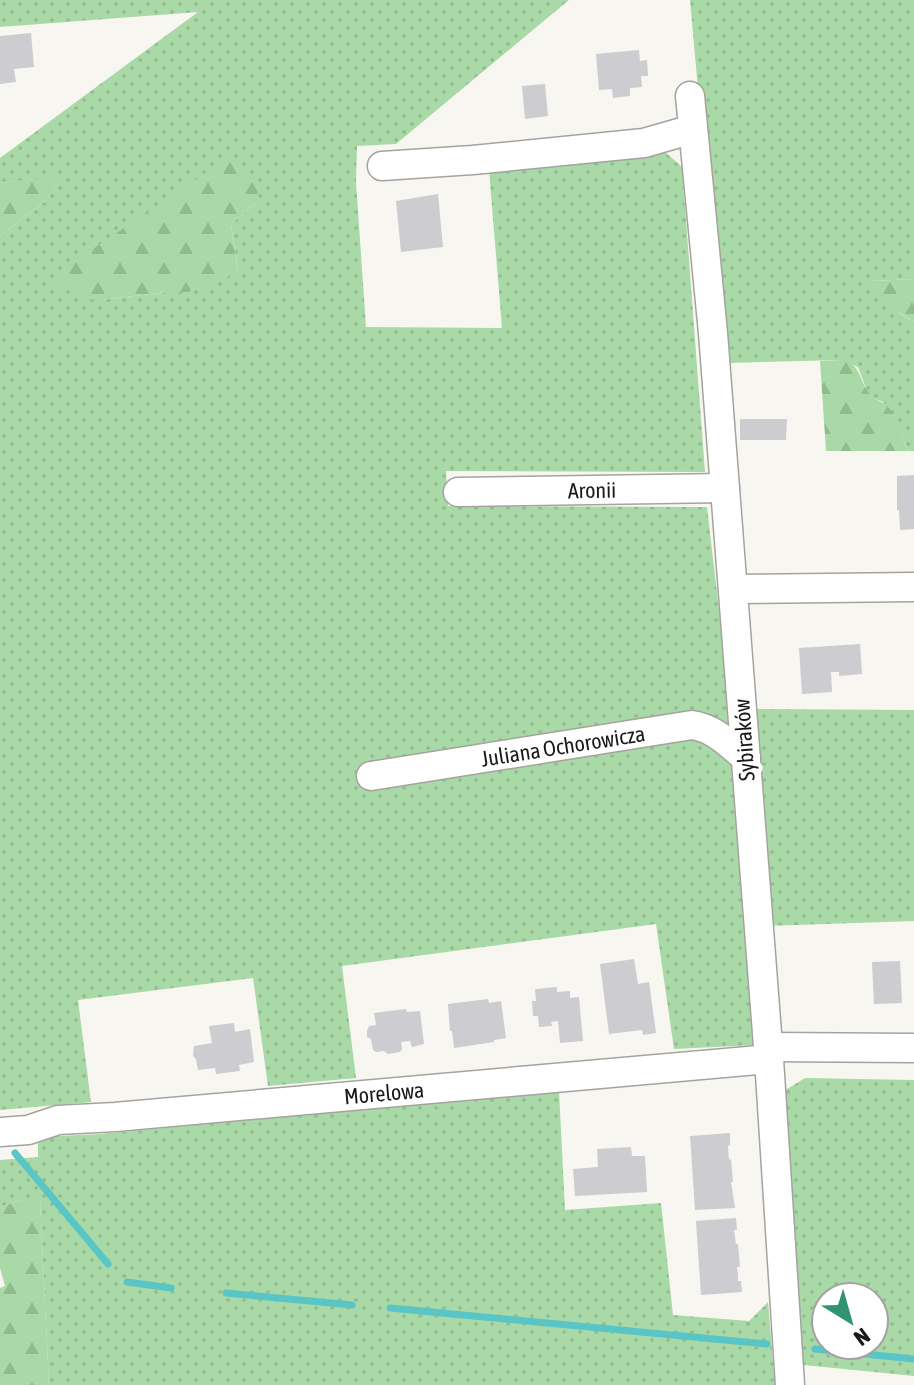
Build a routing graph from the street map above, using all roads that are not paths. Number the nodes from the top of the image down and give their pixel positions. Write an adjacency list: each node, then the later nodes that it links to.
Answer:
1 (690, 96): 2 (street, Sybiraków)
2 (693, 129): 3 (street); 4 (street, Sybiraków)
3 (382, 166)
4 (725, 488): 5 (street, Aronii); 7 (street, Sybiraków)
5 (458, 492)
6 (914, 587): 7 (street)
7 (733, 589): 8 (street, Sybiraków)
8 (746, 758): 9 (street, Juliana Ochorowicza); 11 (street, Sybiraków)
9 (371, 776)
10 (914, 1048): 11 (street, Morelowa)
11 (768, 1053): 12 (street, Morelowa); 13 (street, Sybiraków)
12 (0, 1132)
13 (790, 1385)

